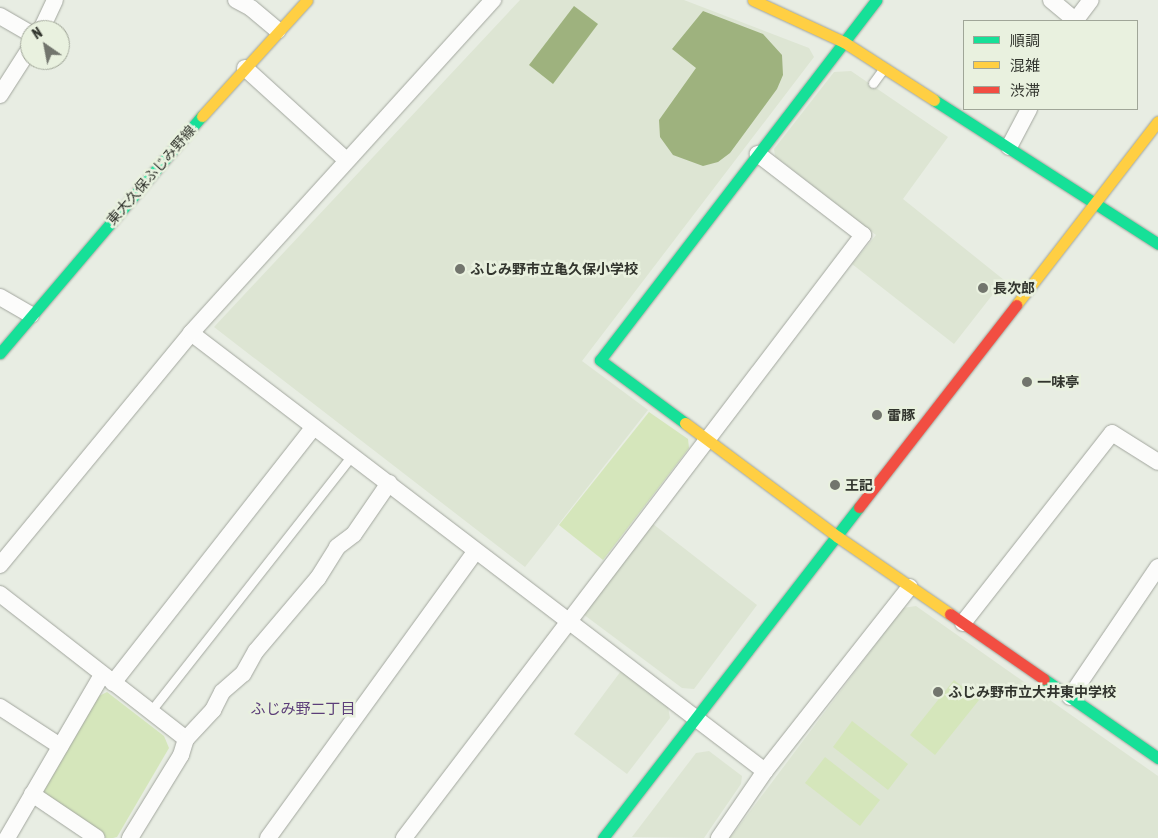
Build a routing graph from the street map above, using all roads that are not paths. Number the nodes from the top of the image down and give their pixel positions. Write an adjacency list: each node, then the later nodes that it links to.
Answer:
1 (56, 0): 10 (street)
2 (236, 0): 14 (street)
3 (307, 0): 14 (street, 東大久保ふじみ野線)
4 (493, 0): 25 (street)
5 (753, 0): 15 (street)
6 (876, 0): 15 (street)
7 (1051, 0): 11 (street)
8 (1091, 0): 12 (street)
9 (0, 16): 13 (street)
10 (46, 20)
11 (1074, 20)
12 (1076, 20)
13 (20, 27)
14 (278, 31): 18 (street, 東大久保ふじみ野線)
15 (844, 42): 17 (street); 24 (street)
16 (20, 62): 20 (street)
17 (885, 67): 19 (lane); 23 (street)
18 (245, 68): 25 (street); 29 (street, 東大久保ふじみ野線)
19 (873, 83)
20 (1, 89)
21 (1028, 110): 23 (street)
22 (1158, 121): 26 (street)
23 (1009, 147): 26 (street)
24 (758, 154): 33 (street); 33 (street)
25 (346, 160): 30 (street)
26 (1095, 205): 27 (street); 37 (street)
27 (1158, 244)
28 (0, 297): 29 (street)
29 (31, 315): 31 (street, 東大久保ふじみ野線)
30 (191, 333): 32 (street); 39 (street)
31 (0, 353)
32 (314, 427): 34 (street); 45 (street)
33 (706, 440): 37 (street); 43 (street)
34 (352, 455): 36 (street); 48 (lane)
35 (1158, 462): 44 (street)
36 (389, 483): 38 (street); 50 (street)
37 (838, 537): 41 (street); 49 (street)
38 (476, 551): 43 (street); 58 (street)
39 (0, 565)
40 (1158, 567): 46 (street)
41 (910, 587): 44 (street); 53 (street)
42 (0, 594): 45 (street)
43 (567, 620): 49 (street); 59 (street)
44 (963, 623): 46 (street)
45 (107, 679): 48 (street); 51 (street)
46 (1070, 697): 52 (street)
47 (0, 707): 51 (street)
48 (150, 712): 50 (street)
49 (695, 717): 53 (street); 60 (street)
50 (186, 740): 57 (street)
51 (60, 746): 54 (street)
52 (1158, 758)
53 (765, 771): 61 (street)
54 (32, 794): 55 (street); 56 (street)
55 (7, 838)
56 (97, 838)
57 (130, 838)
58 (268, 838)
59 (404, 838)
60 (603, 838)
61 (718, 838)

